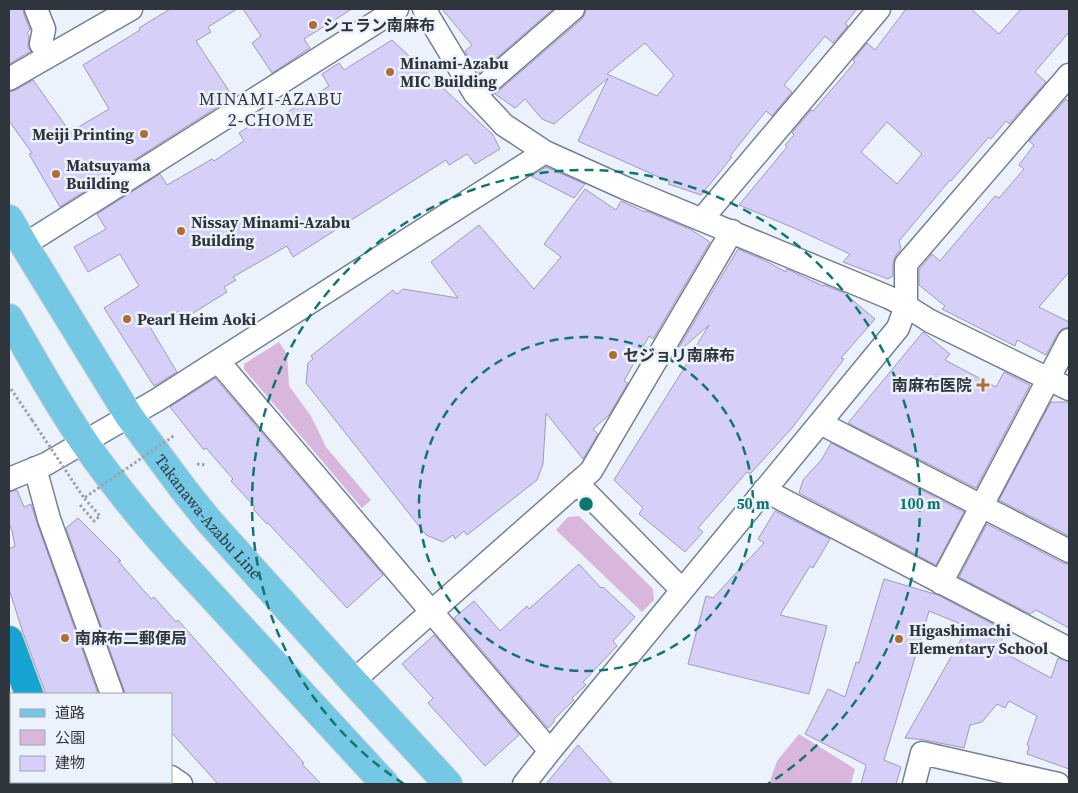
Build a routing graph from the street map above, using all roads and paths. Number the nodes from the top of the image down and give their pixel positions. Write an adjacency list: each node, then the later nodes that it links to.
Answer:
1 (36, 9): 7 (street)
2 (130, 9): 9 (street)
3 (396, 9): 15 (street)
4 (424, 9): 10 (street)
5 (573, 9): 10 (street)
6 (879, 9): 13 (street)
7 (41, 44)
8 (1069, 75): 16 (street)
9 (9, 79)
10 (476, 94): 11 (street)
11 (545, 152): 13 (street); 19 (street)
12 (9, 219): 15 (main road, Takanawa-Azabu Line)
13 (702, 219): 14 (street)
14 (732, 231): 16 (street); 29 (street)
15 (24, 245): 23 (main road, Takanawa-Azabu Line)
16 (906, 306): 20 (street); 24 (street)
17 (9, 318): 26 (main road)
18 (1069, 340): 20 (street)
19 (218, 361): 23 (street); 37 (street)
20 (1050, 378): 22 (street); 33 (street)
21 (10, 389): 31 (path, bridge)
22 (1069, 389)
23 (130, 416): 26 (street); 40 (main road, Takanawa-Azabu Line)
24 (820, 422): 30 (street); 33 (street)
25 (175, 436): 31 (path, bridge)
26 (84, 442): 27 (street); 44 (main road)
27 (35, 468): 28 (street); 42 (street)
28 (9, 479)
29 (577, 483): 36 (street); 37 (street)
30 (764, 490): 35 (street); 36 (street)
31 (84, 498): 32 (path)
32 (80, 505)
33 (981, 506): 34 (street); 35 (street)
34 (1069, 551)
35 (941, 583): 39 (street)
36 (682, 590): 43 (street)
37 (432, 611): 40 (street); 43 (street)
38 (9, 640): 41 (highway)
39 (1069, 649)
40 (353, 681): 45 (main road, Takanawa-Azabu Line)
41 (29, 693)
42 (112, 693)
43 (550, 751): 46 (street)
44 (385, 784)
45 (448, 784)
46 (524, 784)
47 (914, 784): 48 (street)
48 (1058, 784)

